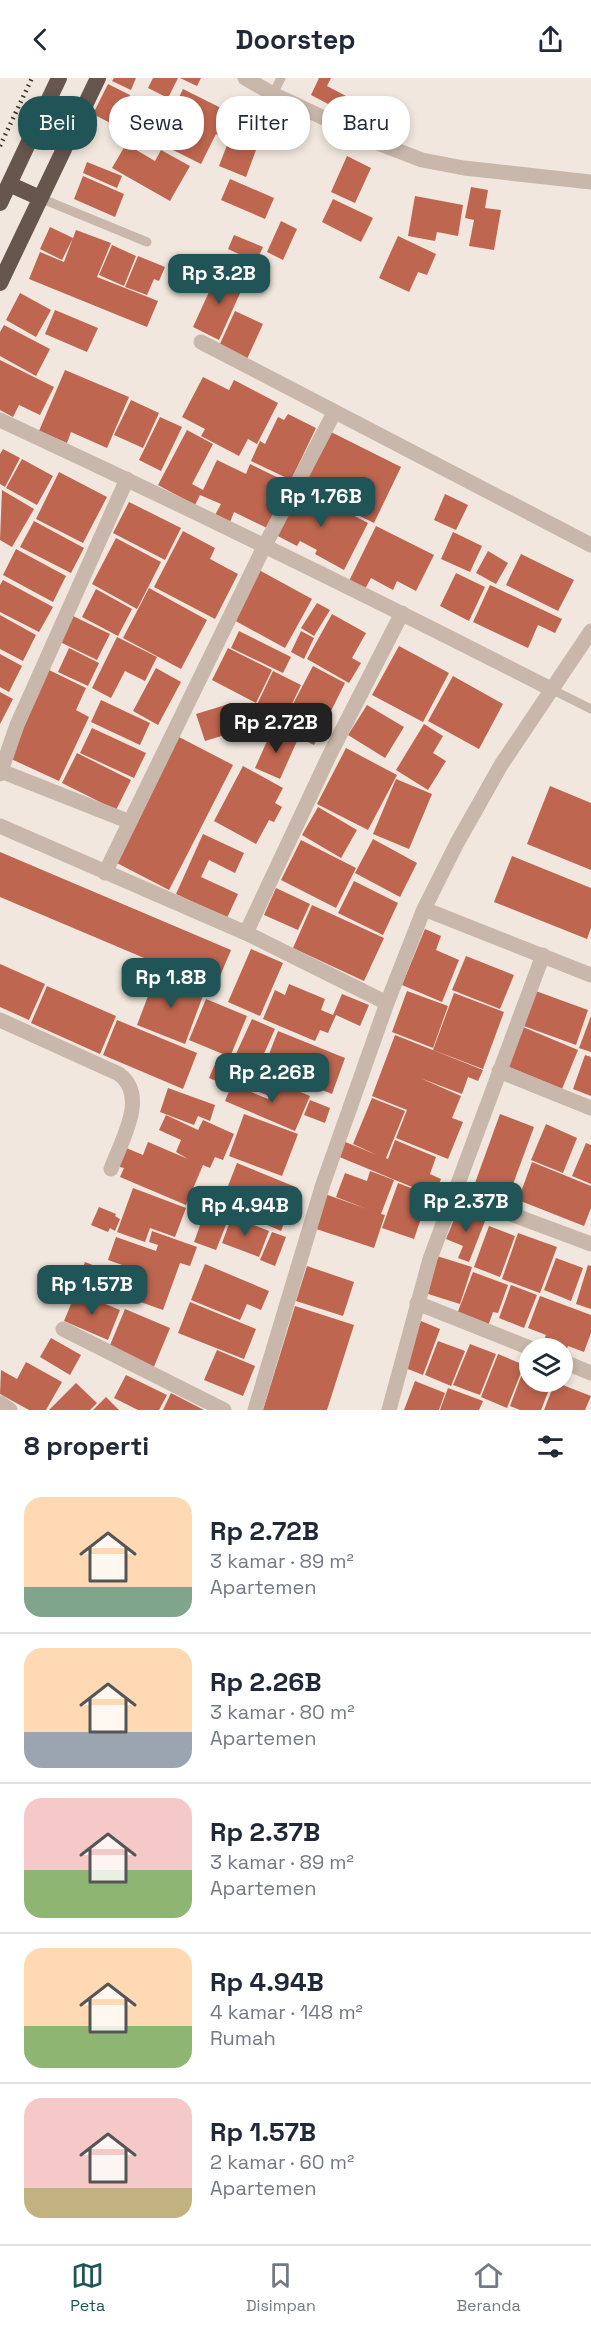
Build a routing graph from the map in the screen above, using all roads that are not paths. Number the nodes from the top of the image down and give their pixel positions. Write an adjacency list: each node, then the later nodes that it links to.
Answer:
1 (59, 78): 7 (highway)
2 (98, 78): 8 (highway)
3 (245, 78): 5 (street)
4 (281, 78): 5 (lane)
5 (273, 94): 6 (street)
6 (591, 182)
7 (9, 184): 8 (highway); 9 (highway)
8 (40, 198): 10 (lane); 11 (highway)
9 (0, 203)
10 (147, 242)
11 (0, 283)
12 (201, 342): 13 (street)
13 (334, 413): 16 (street); 17 (street)
14 (0, 420): 15 (street)
15 (127, 479): 17 (street); 22 (street)
16 (591, 544)
17 (264, 547): 18 (street); 23 (street)
18 (402, 613): 20 (street); 27 (street)
19 (591, 631): 20 (street)
20 (551, 689): 21 (lane); 26 (street)
21 (591, 709)
22 (1, 773): 23 (street)
23 (130, 822): 25 (street)
24 (0, 826): 25 (street)
25 (105, 873): 27 (street)
26 (424, 909): 28 (street); 30 (street)
27 (246, 933): 30 (street)
28 (543, 955): 29 (street); 32 (street)
29 (591, 975)
30 (387, 1003): 45 (street)
31 (0, 1020): 34 (street)
32 (499, 1071): 33 (street); 35 (street)
33 (591, 1108)
34 (111, 1169)
35 (454, 1193): 36 (street); 37 (street)
36 (591, 1244)
37 (417, 1304): 39 (street); 46 (street)
38 (63, 1329): 44 (street)
39 (519, 1344)
40 (573, 1365): 41 (street)
41 (591, 1372)
42 (0, 1403): 43 (street)
43 (10, 1410)
44 (224, 1410)
45 (255, 1410)
46 (389, 1410)

